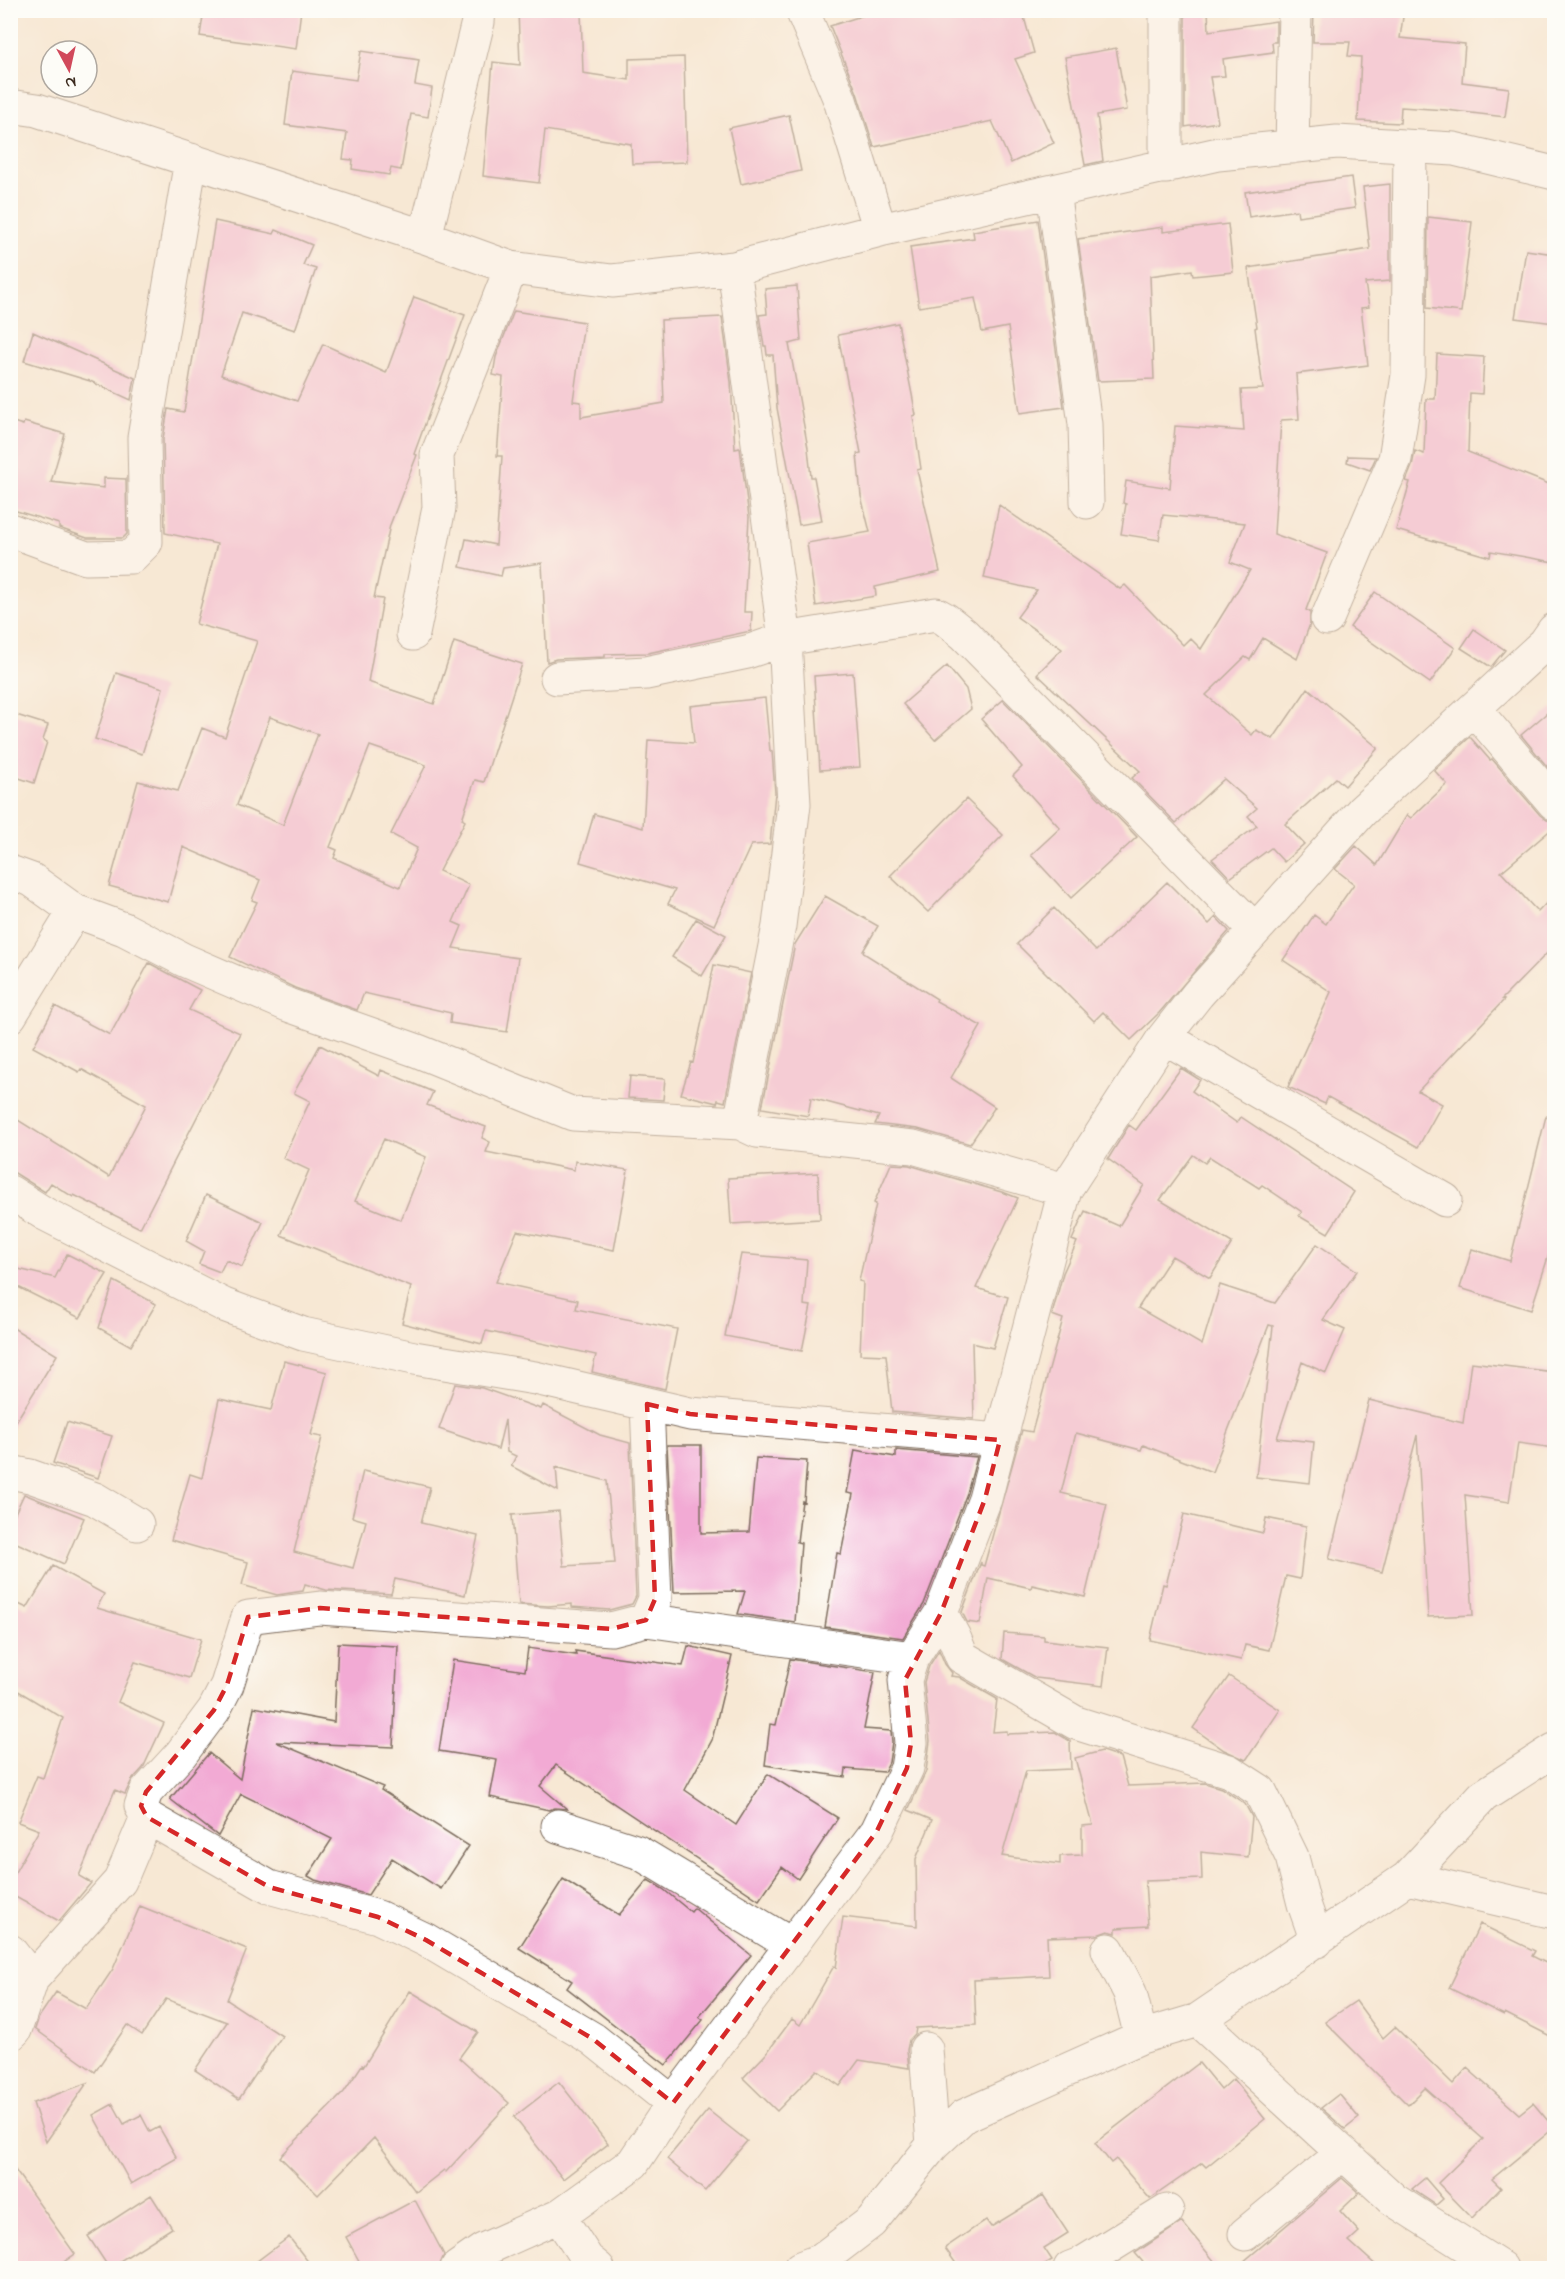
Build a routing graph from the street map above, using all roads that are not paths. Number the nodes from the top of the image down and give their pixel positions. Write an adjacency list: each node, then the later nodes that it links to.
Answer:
1 (479, 10): 13 (street)
2 (801, 10): 12 (street)
3 (1166, 10): 9 (street)
4 (1295, 10): 6 (street)
5 (10, 106): 8 (street)
6 (1292, 147): 7 (street); 9 (street)
7 (1410, 147): 10 (street); 18 (street)
8 (191, 160): 13 (street); 17 (street)
9 (1166, 167): 11 (street)
10 (1554, 173)
11 (1053, 192): 12 (street); 16 (street)
12 (880, 230): 15 (street)
13 (425, 237): 14 (street)
14 (511, 268): 15 (street); 20 (street)
15 (734, 268): 21 (street)
16 (1087, 502)
17 (10, 530)
18 (1327, 619)
19 (1554, 630): 23 (street)
20 (413, 634)
21 (785, 639): 22 (street); 27 (street); 30 (street)
22 (557, 678)
23 (1474, 708): 24 (street); 27 (street)
24 (1554, 803)
25 (10, 872): 26 (street)
26 (75, 911): 28 (street); 30 (street)
27 (1255, 930): 29 (street)
28 (10, 1017)
29 (1164, 1037): 31 (street); 33 (street)
30 (740, 1123): 31 (street)
31 (1065, 1190): 35 (street)
32 (10, 1192): 34 (street)
33 (1444, 1200)
34 (647, 1404): 35 (street); 39 (street)
35 (1000, 1440): 38 (street)
36 (10, 1472): 37 (street)
37 (137, 1524)
38 (940, 1613): 40 (street); 46 (street)
39 (646, 1620): 40 (street); 42 (street)
40 (912, 1658): 47 (street)
41 (1554, 1750): 44 (street)
42 (147, 1818): 50 (street); 55 (street)
43 (558, 1826): 47 (street)
44 (1407, 1878): 45 (street); 46 (street)
45 (1554, 1912)
46 (1317, 1941): 51 (street)
47 (792, 1945): 55 (street)
48 (1108, 1950): 53 (street)
49 (10, 1951): 50 (street)
50 (32, 1979): 52 (street)
51 (1198, 2020): 53 (street); 57 (street)
52 (10, 2035)
53 (1141, 2037): 56 (street)
54 (926, 2049): 56 (street)
55 (673, 2103): 59 (street)
56 (933, 2145): 63 (street)
57 (1343, 2153): 60 (street); 65 (street)
58 (1167, 2211): 64 (street)
59 (559, 2216): 61 (street); 62 (street)
60 (1245, 2234)
61 (457, 2268)
62 (598, 2268)
63 (800, 2268)
64 (1070, 2268)
65 (1501, 2268)

